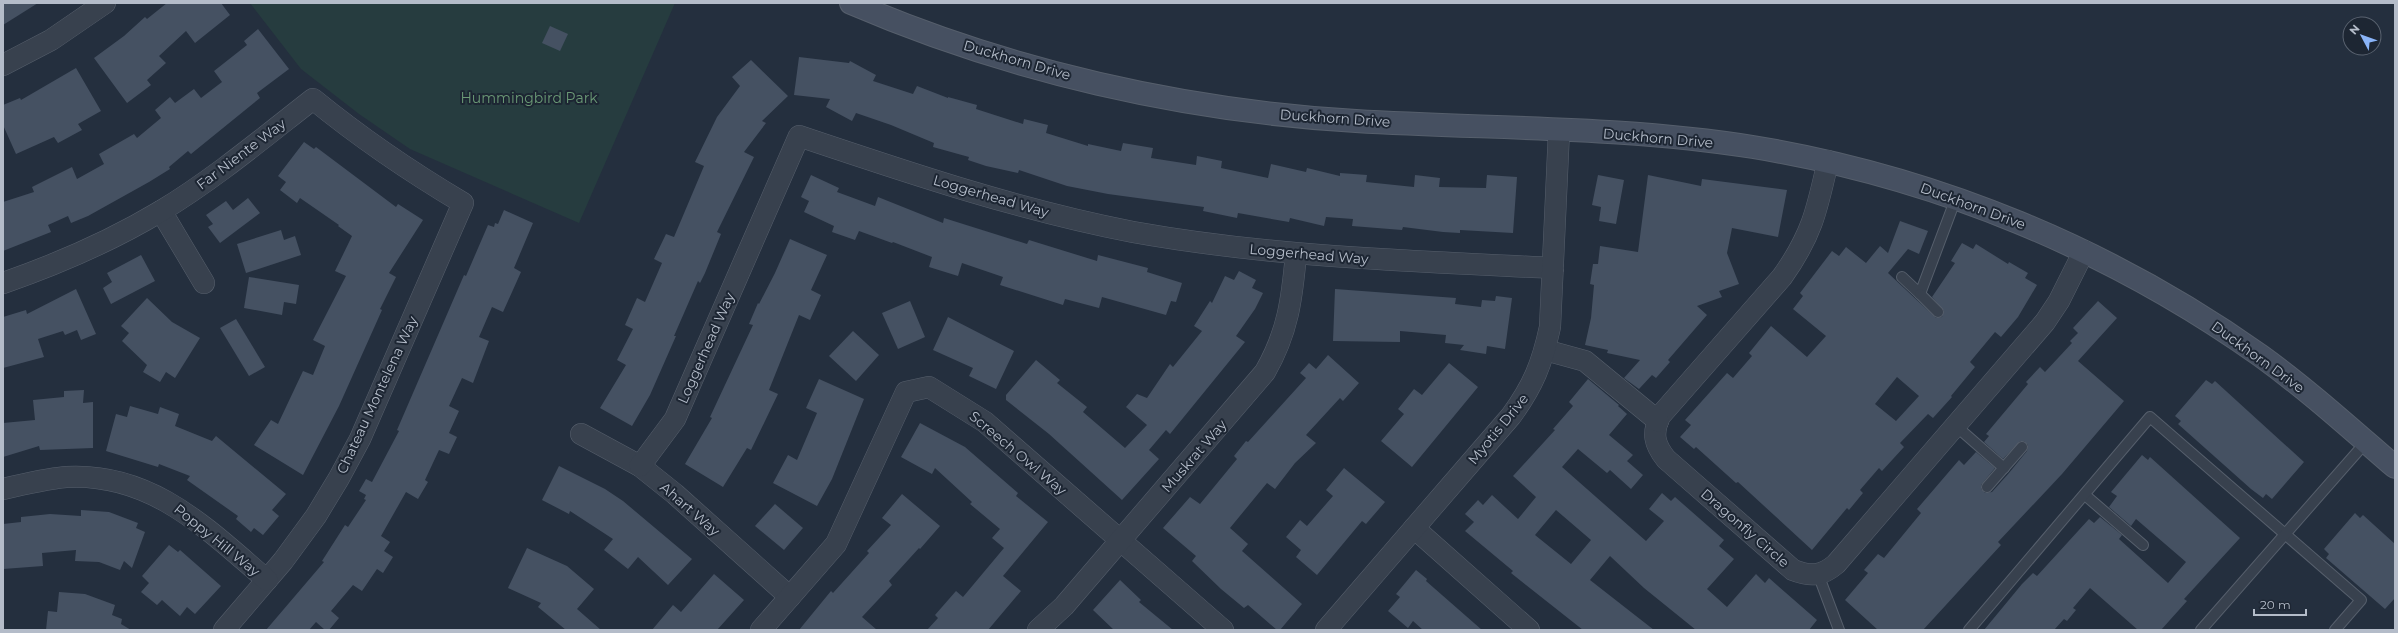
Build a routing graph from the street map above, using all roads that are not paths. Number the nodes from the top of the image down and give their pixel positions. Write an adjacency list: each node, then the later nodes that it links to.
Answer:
1 (105, 3): 3 (street)
2 (851, 3): 4 (street, Duckhorn Drive)
3 (3, 65)
4 (1558, 131): 5 (street, Duckhorn Drive); 11 (street, Myotis Drive)
5 (1828, 161): 6 (street, Duckhorn Drive); 18 (street, Dragonfly Circle)
6 (1956, 198): 9 (street, Duckhorn Drive); 15 (lane)
7 (463, 203): 8 (street, Far Niente Way); 34 (street, Chateau Montelena Way)
8 (161, 211): 13 (street, Far Niente Way); 14 (street)
9 (2084, 251): 19 (street); 21 (street, Duckhorn Drive)
10 (1296, 254): 11 (street, Loggerhead Way); 23 (street, Loggerhead Way); 31 (street, Muskrat Way)
11 (1553, 268): 17 (street, Myotis Drive)
12 (1902, 277): 15 (lane)
13 (3, 283)
14 (204, 283)
15 (1920, 294): 16 (lane)
16 (1938, 312)
17 (1545, 350): 18 (street); 29 (street, Myotis Drive)
18 (1658, 421): 33 (street, Dragonfly Circle)
19 (1956, 426): 25 (lane); 33 (street)
20 (581, 434): 23 (street, Ahart Way)
21 (2366, 442): 24 (street, Duckhorn Drive); 30 (lane)
22 (2022, 447): 25 (lane)
23 (640, 466): 35 (street, Ahart Way)
24 (2395, 467)
25 (2004, 468): 26 (lane)
26 (1987, 487)
27 (3, 489): 34 (street, Poppy Hill Way)
28 (2085, 495): 30 (lane); 32 (lane); 43 (lane)
29 (1414, 528): 40 (street, Myotis Drive); 41 (street)
30 (2285, 534): 44 (lane); 45 (lane)
31 (1120, 541): 35 (street, Screech Owl Way); 38 (street, Muskrat Way); 39 (street, Screech Owl Way)
32 (2143, 545)
33 (1818, 574): 42 (lane)
34 (267, 580): 36 (street, Chateau Montelena Way)
35 (790, 597): 37 (street, Screech Owl Way)
36 (224, 630)
37 (761, 630)
38 (1038, 630)
39 (1223, 630)
40 (1326, 630)
41 (1529, 630)
42 (1839, 630)
43 (1969, 630)
44 (2201, 630)
45 (2335, 630)

